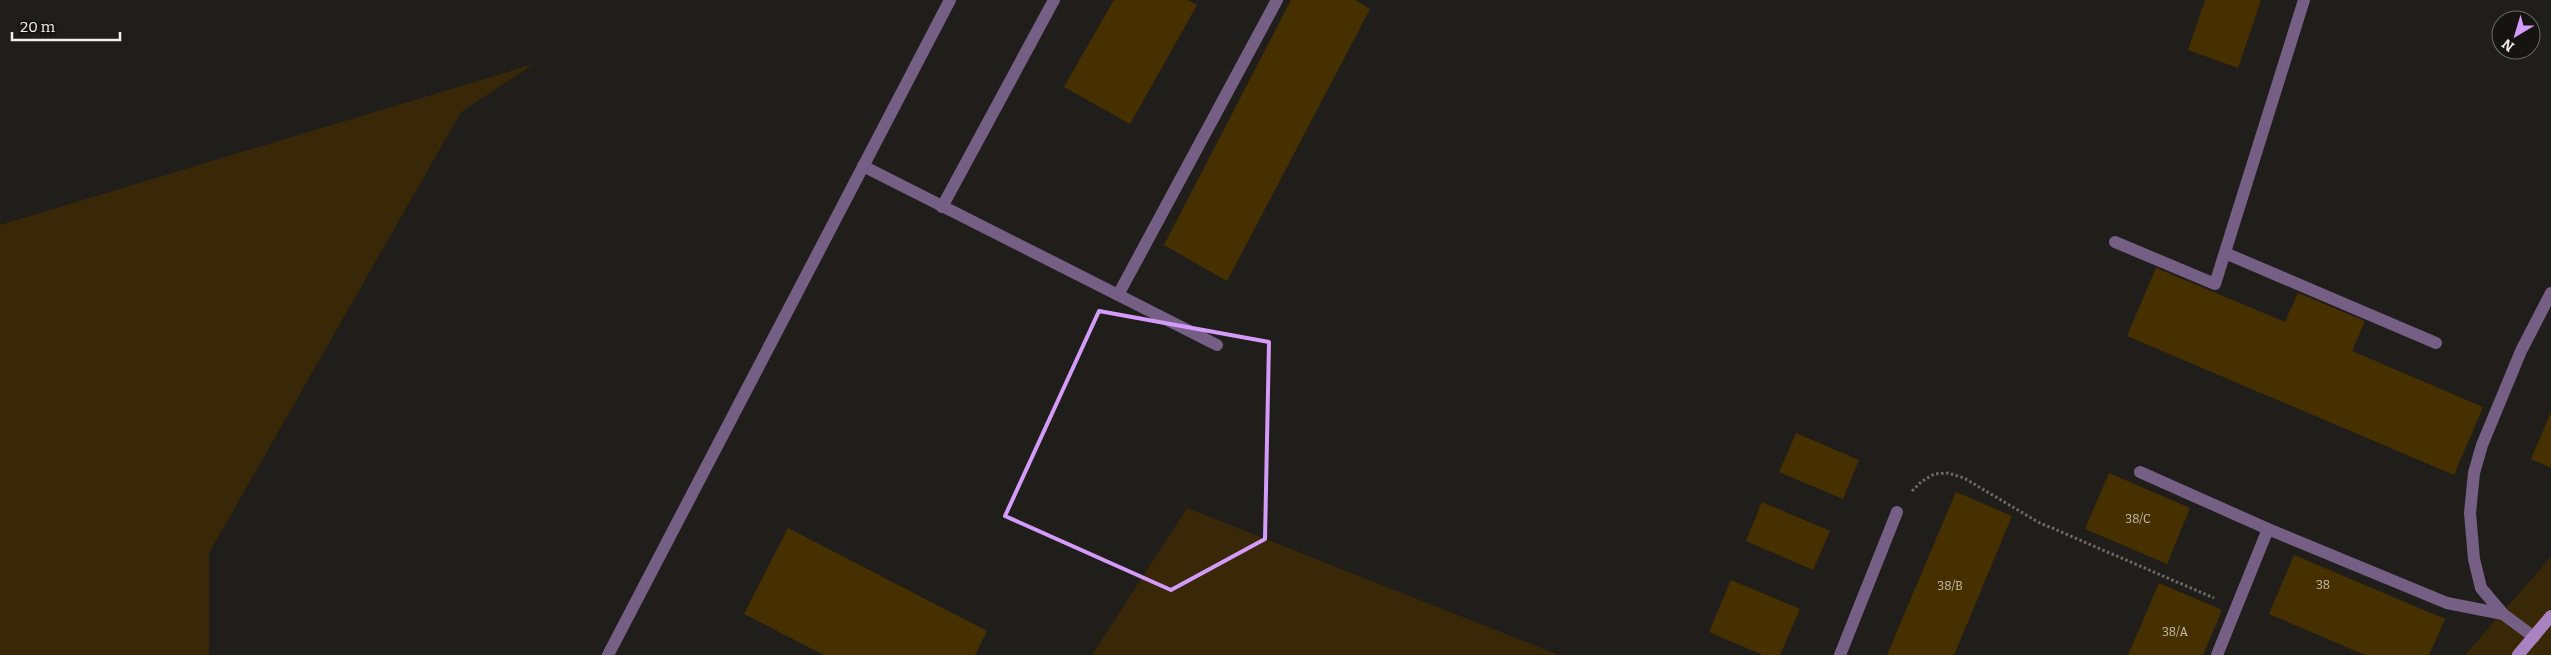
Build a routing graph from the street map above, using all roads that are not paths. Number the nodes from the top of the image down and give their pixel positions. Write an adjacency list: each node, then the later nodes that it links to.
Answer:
1 (950, 0): 5 (lane)
2 (1054, 0): 6 (lane)
3 (1277, 0): 10 (lane)
4 (2304, 0): 8 (lane)
5 (864, 166): 6 (lane); 19 (lane)
6 (942, 207): 10 (lane)
7 (2115, 242): 8 (lane)
8 (2225, 253): 11 (lane)
9 (2551, 293): 16 (lane)
10 (1118, 296): 12 (lane)
11 (2436, 343)
12 (1216, 345)
13 (2140, 472): 15 (lane)
14 (1897, 512): 20 (lane)
15 (2268, 528): 16 (lane); 21 (lane)
16 (2503, 614): 18 (lane)
17 (2551, 616): 18 (main road)
18 (2534, 637): 22 (main road)
19 (608, 655)
20 (1840, 655)
21 (2216, 655)
22 (2518, 655)

